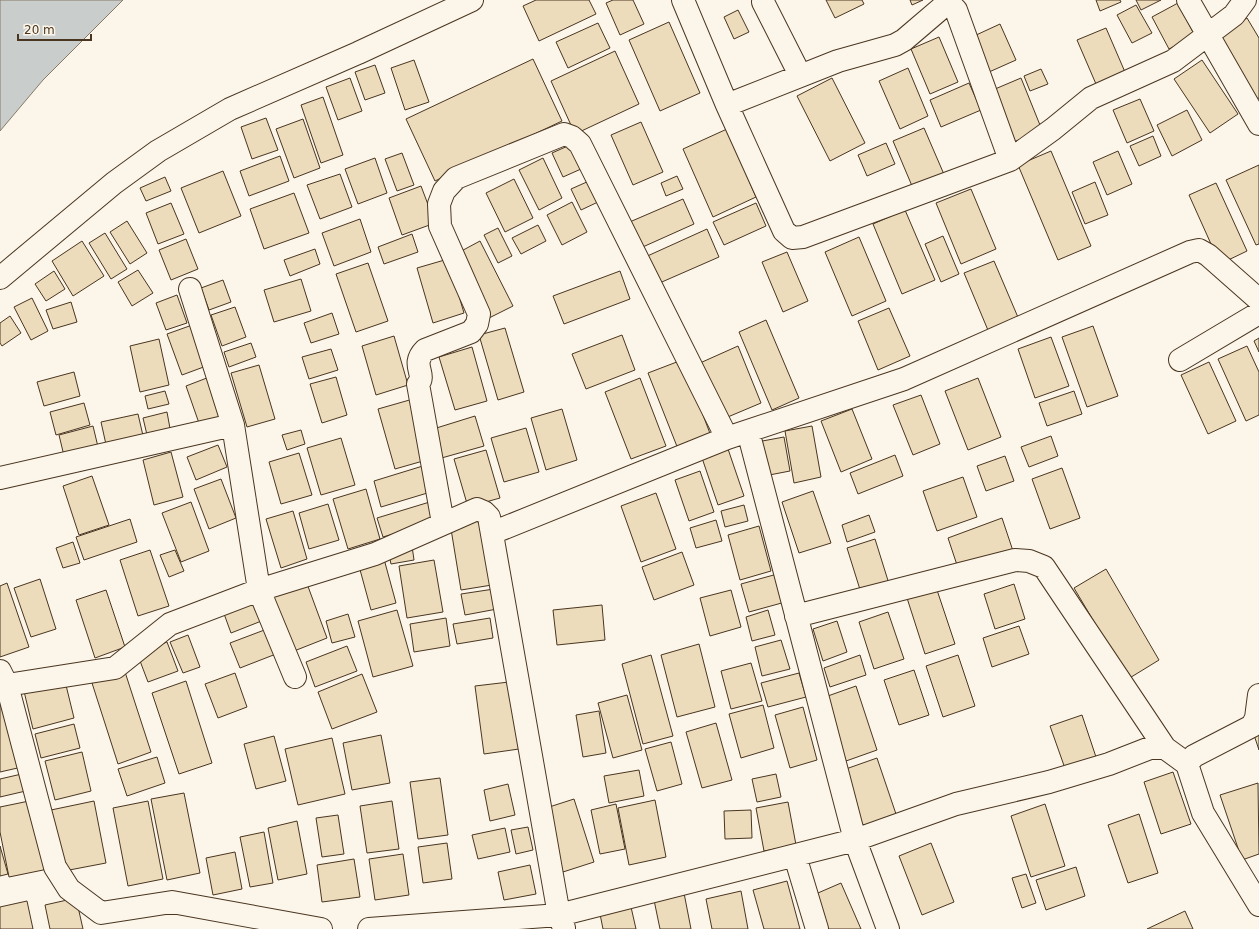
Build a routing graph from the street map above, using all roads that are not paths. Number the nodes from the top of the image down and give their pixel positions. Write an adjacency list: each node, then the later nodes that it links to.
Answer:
1 (472, 0): 11 (street)
2 (683, 0): 8 (street)
3 (1188, 0): 6 (street)
4 (1245, 0): 6 (street)
5 (763, 2): 7 (street)
6 (1207, 35): 9 (street); 10 (street)
7 (800, 75): 8 (street); 10 (street)
8 (727, 105): 10 (street)
9 (1257, 113)
10 (1010, 160)
11 (0, 278)
12 (190, 288): 16 (street)
13 (1259, 300): 17 (street)
14 (1259, 313): 15 (street)
15 (1180, 360)
16 (232, 425): 19 (street); 22 (street)
17 (748, 430): 18 (street); 23 (street)
18 (727, 438): 20 (street); 21 (street)
19 (0, 478)
20 (443, 523): 21 (street); 22 (street)
21 (492, 533): 33 (street)
22 (259, 590): 24 (street); 25 (street)
23 (796, 616): 27 (street); 29 (street)
24 (295, 677)
25 (3, 678): 32 (street)
26 (1259, 695): 28 (street)
27 (1165, 748): 28 (street); 29 (street)
28 (1186, 764): 31 (street)
29 (855, 840): 30 (street); 37 (street)
30 (795, 856): 33 (street); 36 (street)
31 (1259, 904)
32 (101, 921): 34 (street)
33 (562, 922): 35 (street)
34 (321, 929)
35 (369, 929)
36 (817, 929)
37 (888, 929)

